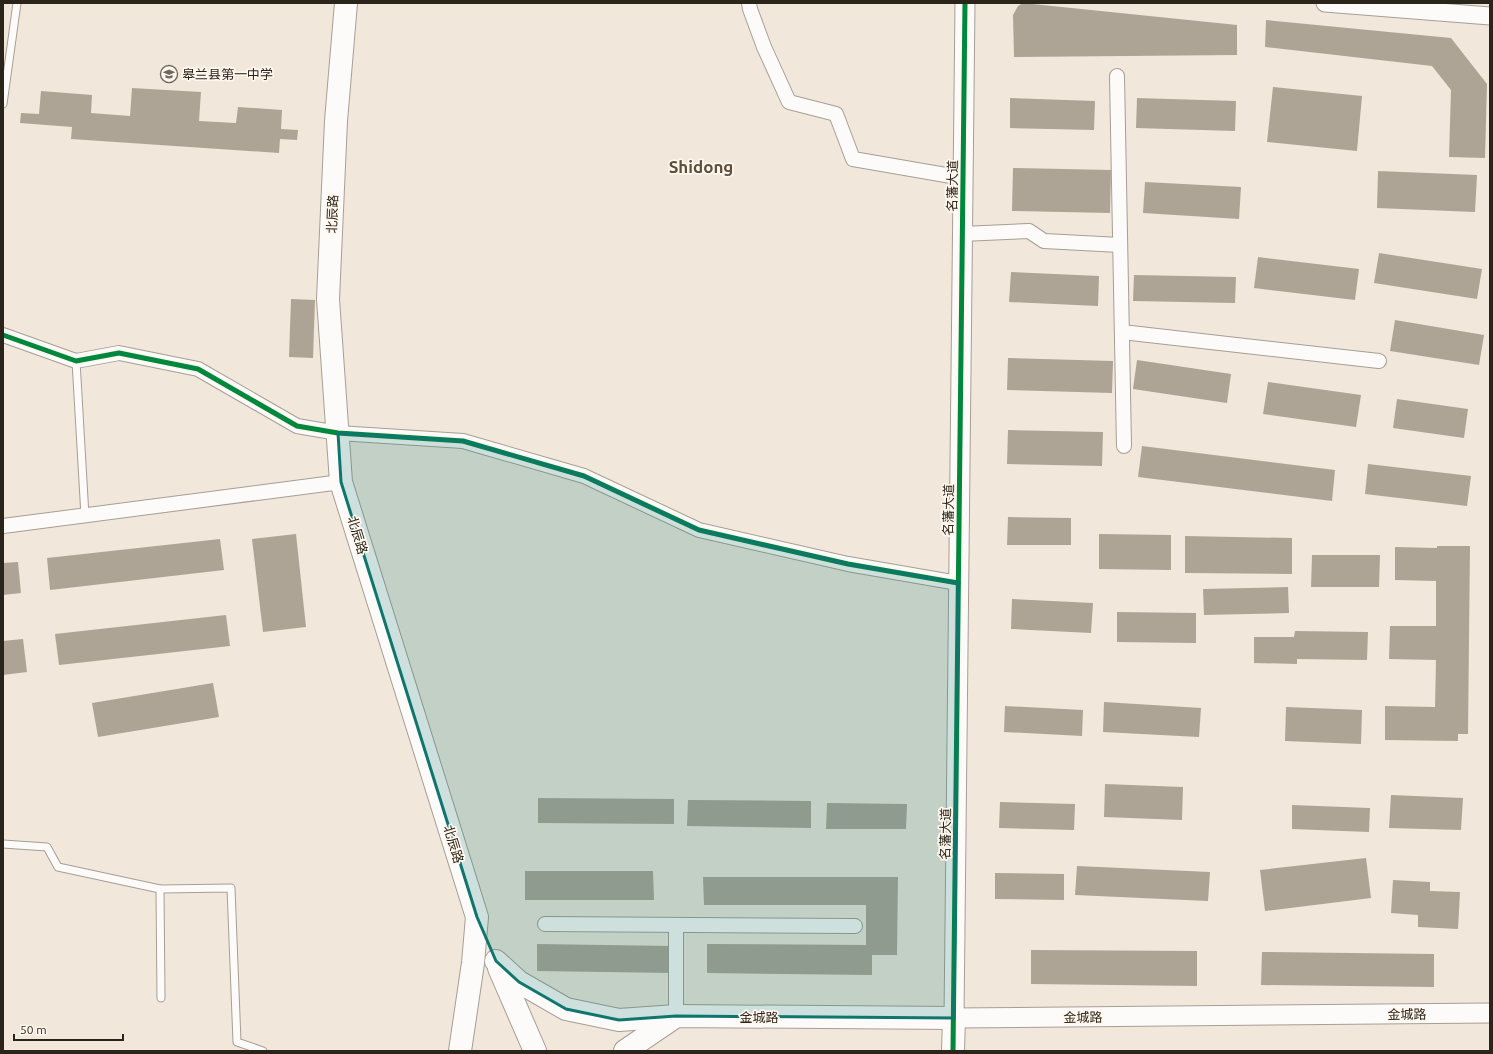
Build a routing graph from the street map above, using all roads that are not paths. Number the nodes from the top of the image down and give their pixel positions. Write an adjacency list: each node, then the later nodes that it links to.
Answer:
1 (17, 3): 8 (lane)
2 (346, 3): 16 (main road, 北辰路)
3 (750, 3): 9 (street)
4 (965, 3): 9 (main road, 名藩大道)
5 (1325, 3): 6 (street)
6 (1490, 16)
7 (1117, 76): 11 (street)
8 (3, 104)
9 (963, 178): 10 (main road, 名藩大道)
10 (962, 234): 11 (street); 21 (main road, 名藩大道)
11 (1120, 245): 12 (street)
12 (1122, 332): 15 (street); 17 (street)
13 (3, 335): 14 (street)
14 (76, 361): 16 (street); 19 (lane)
15 (1379, 361)
16 (338, 433): 18 (main road, 北辰路); 21 (street)
17 (1124, 446)
18 (341, 482): 19 (street); 24 (main road, 北辰路)
19 (85, 516): 20 (street)
20 (3, 526)
21 (958, 583): 32 (main road, 名藩大道)
22 (3, 844): 23 (lane)
23 (160, 889): 29 (lane); 33 (lane)
24 (477, 917): 28 (main road); 34 (main road, 北辰路)
25 (545, 924): 26 (street)
26 (676, 925): 27 (street); 31 (street)
27 (855, 926)
28 (496, 961): 31 (main road, 金城路); 35 (main road)
29 (161, 998)
30 (1490, 1013): 32 (main road, 金城路)
31 (676, 1016): 32 (main road, 金城路); 36 (main road)
32 (954, 1018): 37 (main road)
33 (263, 1051)
34 (460, 1051)
35 (535, 1051)
36 (625, 1051)
37 (953, 1051)

